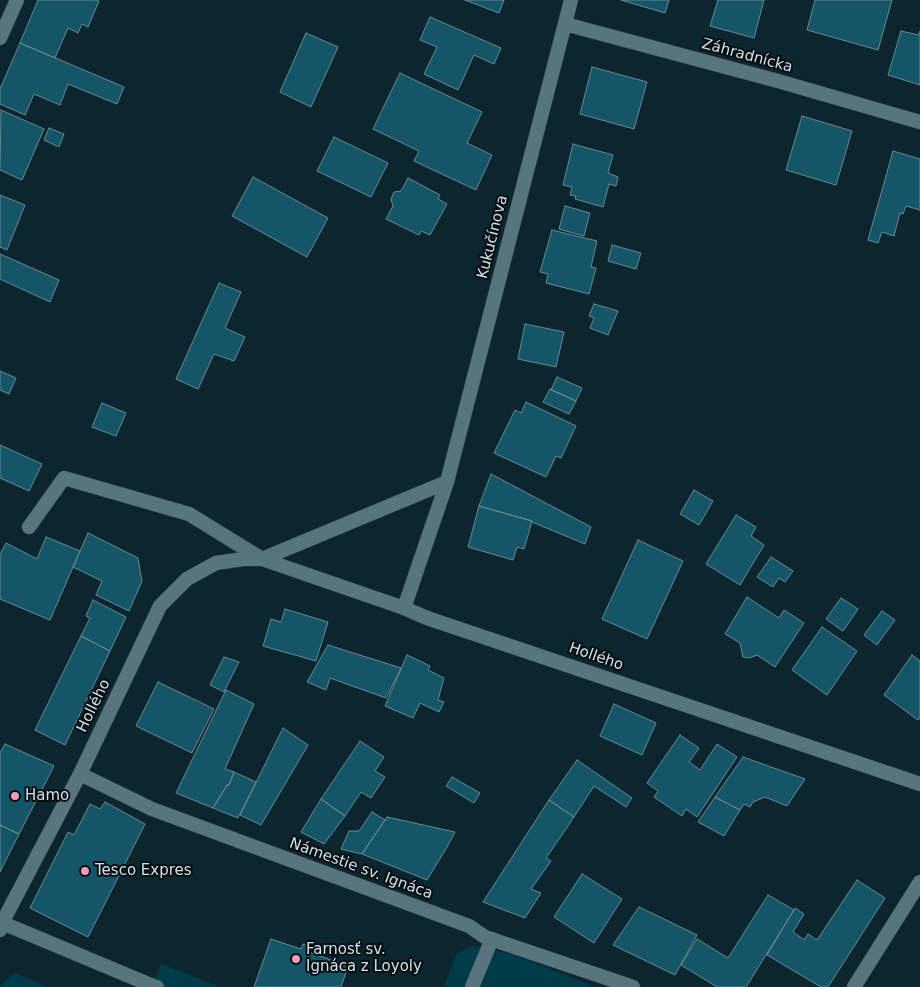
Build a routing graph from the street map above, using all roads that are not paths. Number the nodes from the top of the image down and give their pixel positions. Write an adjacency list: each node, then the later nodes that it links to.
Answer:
1 (17, 0): 4 (street)
2 (571, 0): 3 (street, Kukučínova)
3 (565, 24): 5 (street, Záhradnícka); 6 (street, Kukučínova)
4 (0, 38)
5 (920, 122)
6 (447, 482): 8 (street, Hollého); 9 (street, Kukučínova)
7 (29, 527): 8 (street)
8 (262, 559): 9 (street, Hollého); 10 (street, Hollého)
9 (404, 608): 11 (street, Hollého)
10 (80, 774): 13 (street, Hollého); 14 (street, Námestie sv. Ignáca)
11 (920, 784)
12 (920, 882): 18 (street)
13 (1, 925): 15 (street)
14 (492, 938): 16 (street); 17 (street, Námestie sv. Ignáca)
15 (154, 986)
16 (472, 987)
17 (632, 987)
18 (854, 987)

